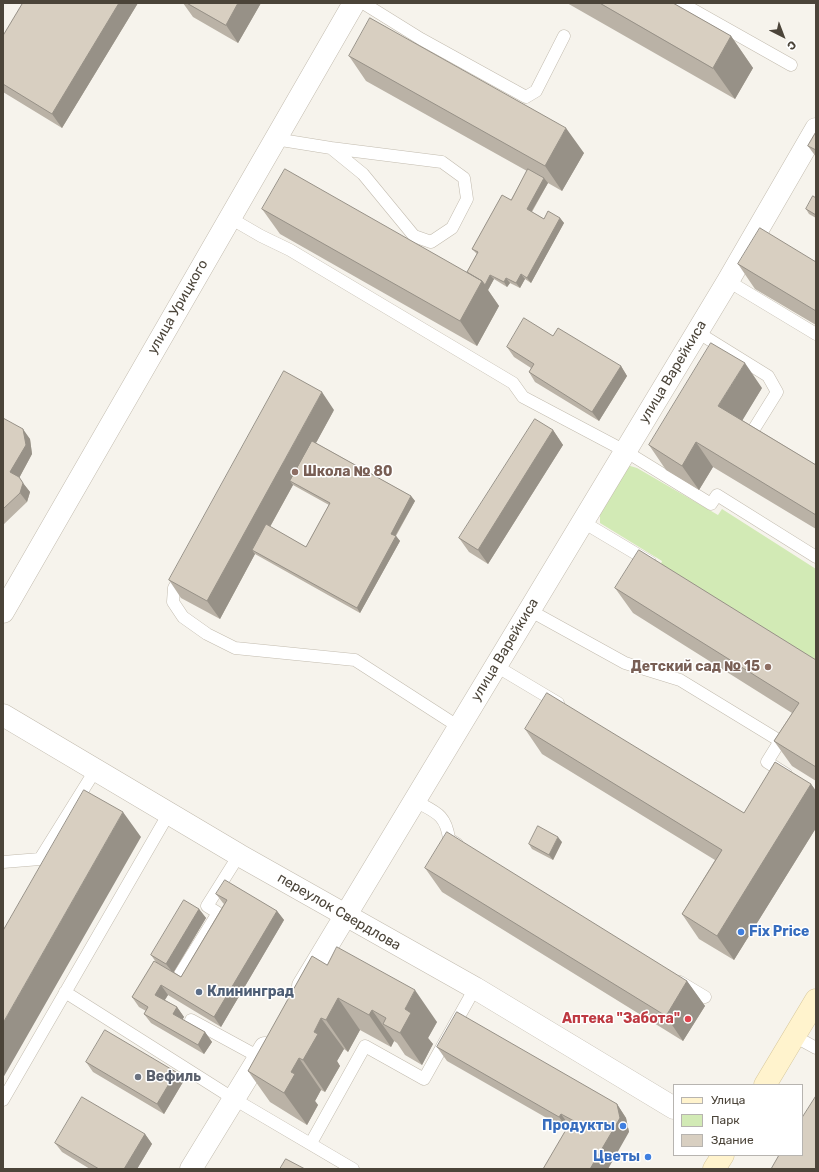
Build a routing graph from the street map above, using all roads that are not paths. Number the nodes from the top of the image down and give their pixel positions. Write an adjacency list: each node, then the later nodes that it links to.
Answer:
1 (354, 3): 7 (street, улица Урицкого)
2 (363, 3): 4 (lane)
3 (681, 3): 5 (lane)
4 (564, 36)
5 (791, 65)
6 (816, 129): 10 (street, улица Варейкиса)
7 (275, 140): 8 (lane); 9 (street, улица Урицкого)
8 (331, 148): 8 (lane)
9 (230, 218): 14 (lane); 20 (street, улица Урицкого)
10 (728, 281): 11 (street, улица Варейкиса); 12 (lane)
11 (697, 332): 13 (lane); 14 (street, улица Варейкиса)
12 (816, 334)
13 (754, 429)
14 (625, 451): 15 (street, улица Варейкиса); 16 (lane)
15 (583, 522): 18 (lane); 19 (street, улица Варейкиса)
16 (816, 557)
17 (190, 561): 24 (lane)
18 (660, 568)
19 (529, 610): 21 (street, улица Варейкиса); 26 (lane)
20 (3, 612)
21 (496, 666): 22 (lane); 24 (street, улица Варейкиса)
22 (570, 710)
23 (3, 715): 25 (street, переулок Свердлова)
24 (459, 727): 29 (street, улица Варейкиса)
25 (96, 770): 30 (street, переулок Свердлова); 33 (lane)
26 (781, 771): 27 (lane); 28 (lane)
27 (799, 782)
28 (774, 783)
29 (415, 801): 31 (lane); 34 (street, улица Варейкиса)
30 (169, 813): 32 (street, переулок Свердлова); 38 (lane)
31 (469, 852)
32 (239, 855): 34 (street, переулок Свердлова); 35 (lane)
33 (3, 862)
34 (345, 916): 37 (street, переулок Свердлова); 41 (street, улица Варейкиса)
35 (180, 974)
36 (671, 976): 39 (lane)
37 (475, 988): 50 (street, переулок Свердлова); 51 (lane)
38 (65, 992): 48 (lane); 49 (lane)
39 (705, 997)
40 (816, 1000): 44 (main road)
41 (292, 1003)
42 (190, 1020): 46 (lane)
43 (276, 1030): 46 (street)
44 (794, 1036): 45 (lane); 47 (main road)
45 (816, 1048)
46 (259, 1057): 48 (street)
47 (766, 1084)
48 (234, 1099): 51 (lane); 53 (street)
49 (3, 1100)
50 (673, 1107)
51 (311, 1143): 54 (lane)
52 (722, 1156): 55 (main road)
53 (191, 1169)
54 (353, 1169)
55 (714, 1169)

